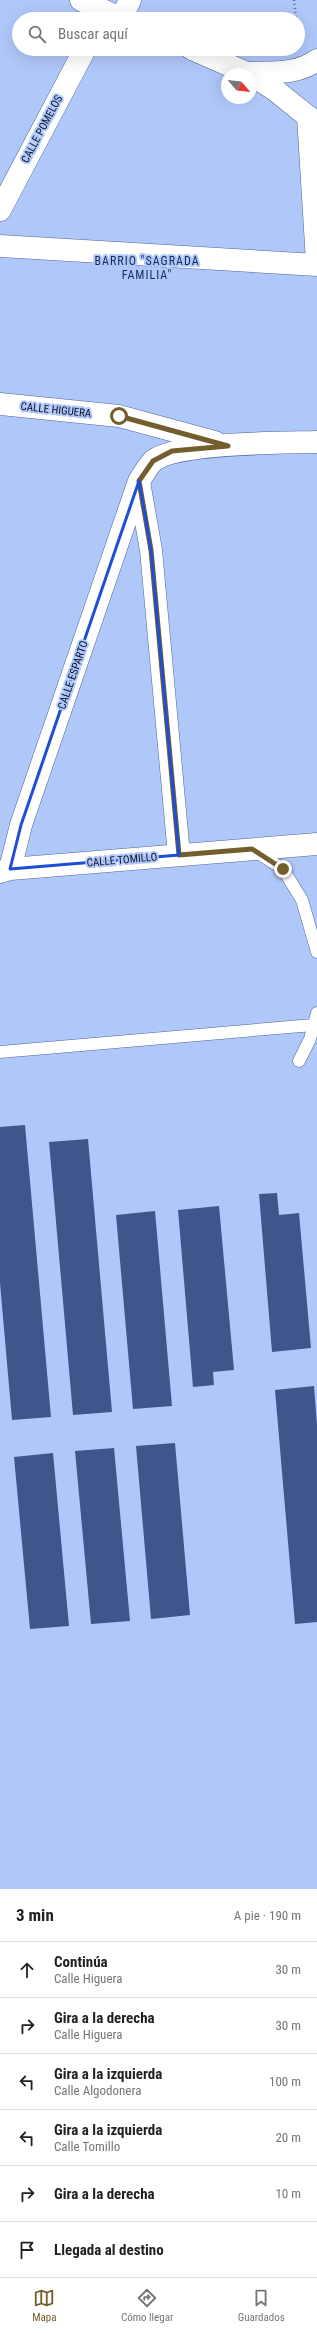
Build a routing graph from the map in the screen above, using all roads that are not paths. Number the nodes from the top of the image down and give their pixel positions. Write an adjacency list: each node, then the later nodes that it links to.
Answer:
1 (81, 0): 3 (street)
2 (130, 0): 4 (street)
3 (103, 12)
4 (117, 12)
5 (81, 56): 12 (street, CALLE POMELOS)
6 (208, 56): 8 (street)
7 (317, 60): 9 (street)
8 (235, 68)
9 (257, 74)
10 (257, 79): 11 (street)
11 (312, 120): 14 (street)
12 (0, 210)
13 (0, 246): 15 (street)
14 (317, 262)
15 (317, 265)
16 (0, 404): 18 (street, CALLE HIGUERA)
17 (317, 442): 18 (street, CALLE HIGUERA)
18 (228, 446): 19 (street, CALLE HIGUERA)
19 (139, 481): 22 (street); 23 (street, CALLE ESPARTO)
20 (317, 844): 21 (street, CALLE TOMILLO)
21 (252, 849): 22 (street, CALLE TOMILLO); 24 (lane)
22 (179, 855): 23 (street, CALLE TOMILLO)
23 (5, 871)
24 (317, 952)
25 (315, 1019): 26 (lane); 27 (lane)
26 (0, 1052)
27 (299, 1061)

